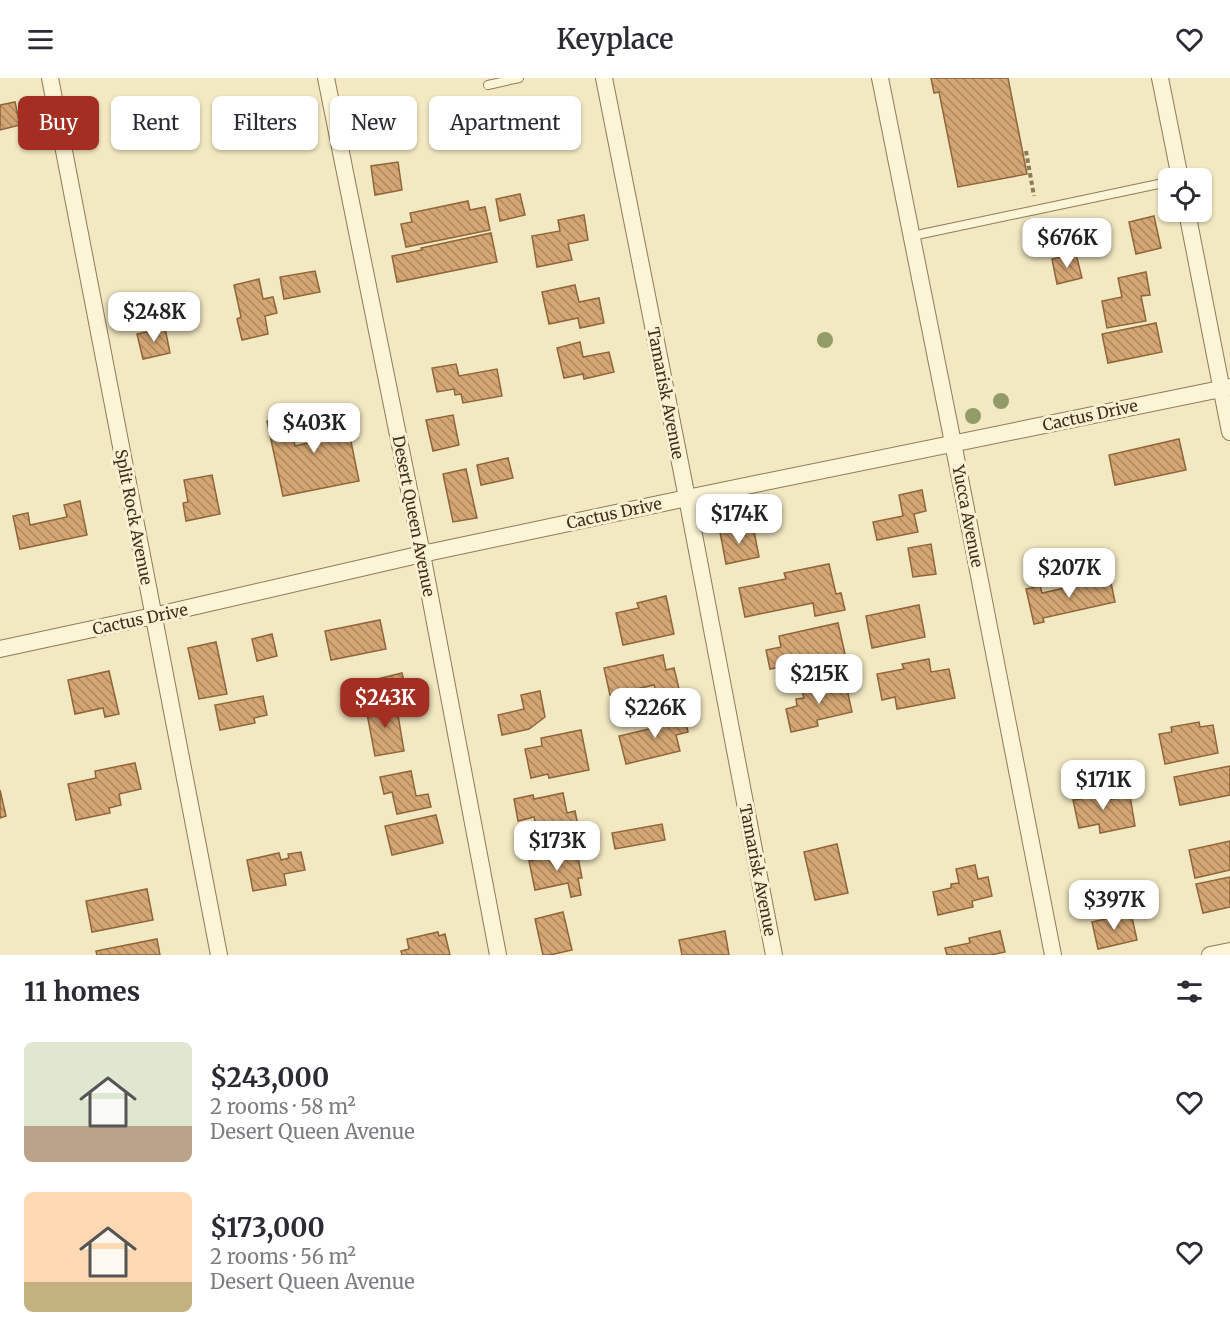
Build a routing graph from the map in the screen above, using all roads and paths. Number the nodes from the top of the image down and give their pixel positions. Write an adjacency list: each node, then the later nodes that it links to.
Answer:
1 (50, 78): 19 (street, Split Rock Avenue)
2 (326, 78): 18 (street, Desert Queen Avenue)
3 (519, 78): 7 (lane)
4 (604, 78): 17 (street, Tamarisk Avenue)
5 (880, 78): 13 (street, Yucca Avenue)
6 (1160, 78): 9 (street)
7 (488, 85)
8 (1026, 151): 11 (path)
9 (1178, 168)
10 (1158, 184): 13 (lane)
11 (1034, 196)
12 (1188, 222): 14 (street)
13 (912, 236): 16 (street, Yucca Avenue)
14 (1226, 388): 15 (street); 16 (street, Cactus Drive)
15 (1230, 432)
16 (953, 443): 17 (street, Cactus Drive); 25 (street, Yucca Avenue)
17 (687, 498): 18 (street, Cactus Drive); 24 (street, Tamarisk Avenue)
18 (422, 554): 19 (street, Cactus Drive); 23 (street, Desert Queen Avenue)
19 (153, 616): 20 (street, Cactus Drive); 22 (street, Split Rock Avenue)
20 (0, 648)
21 (1230, 951): 26 (street)
22 (219, 955)
23 (498, 955)
24 (774, 955)
25 (1053, 955)
26 (1210, 955)

